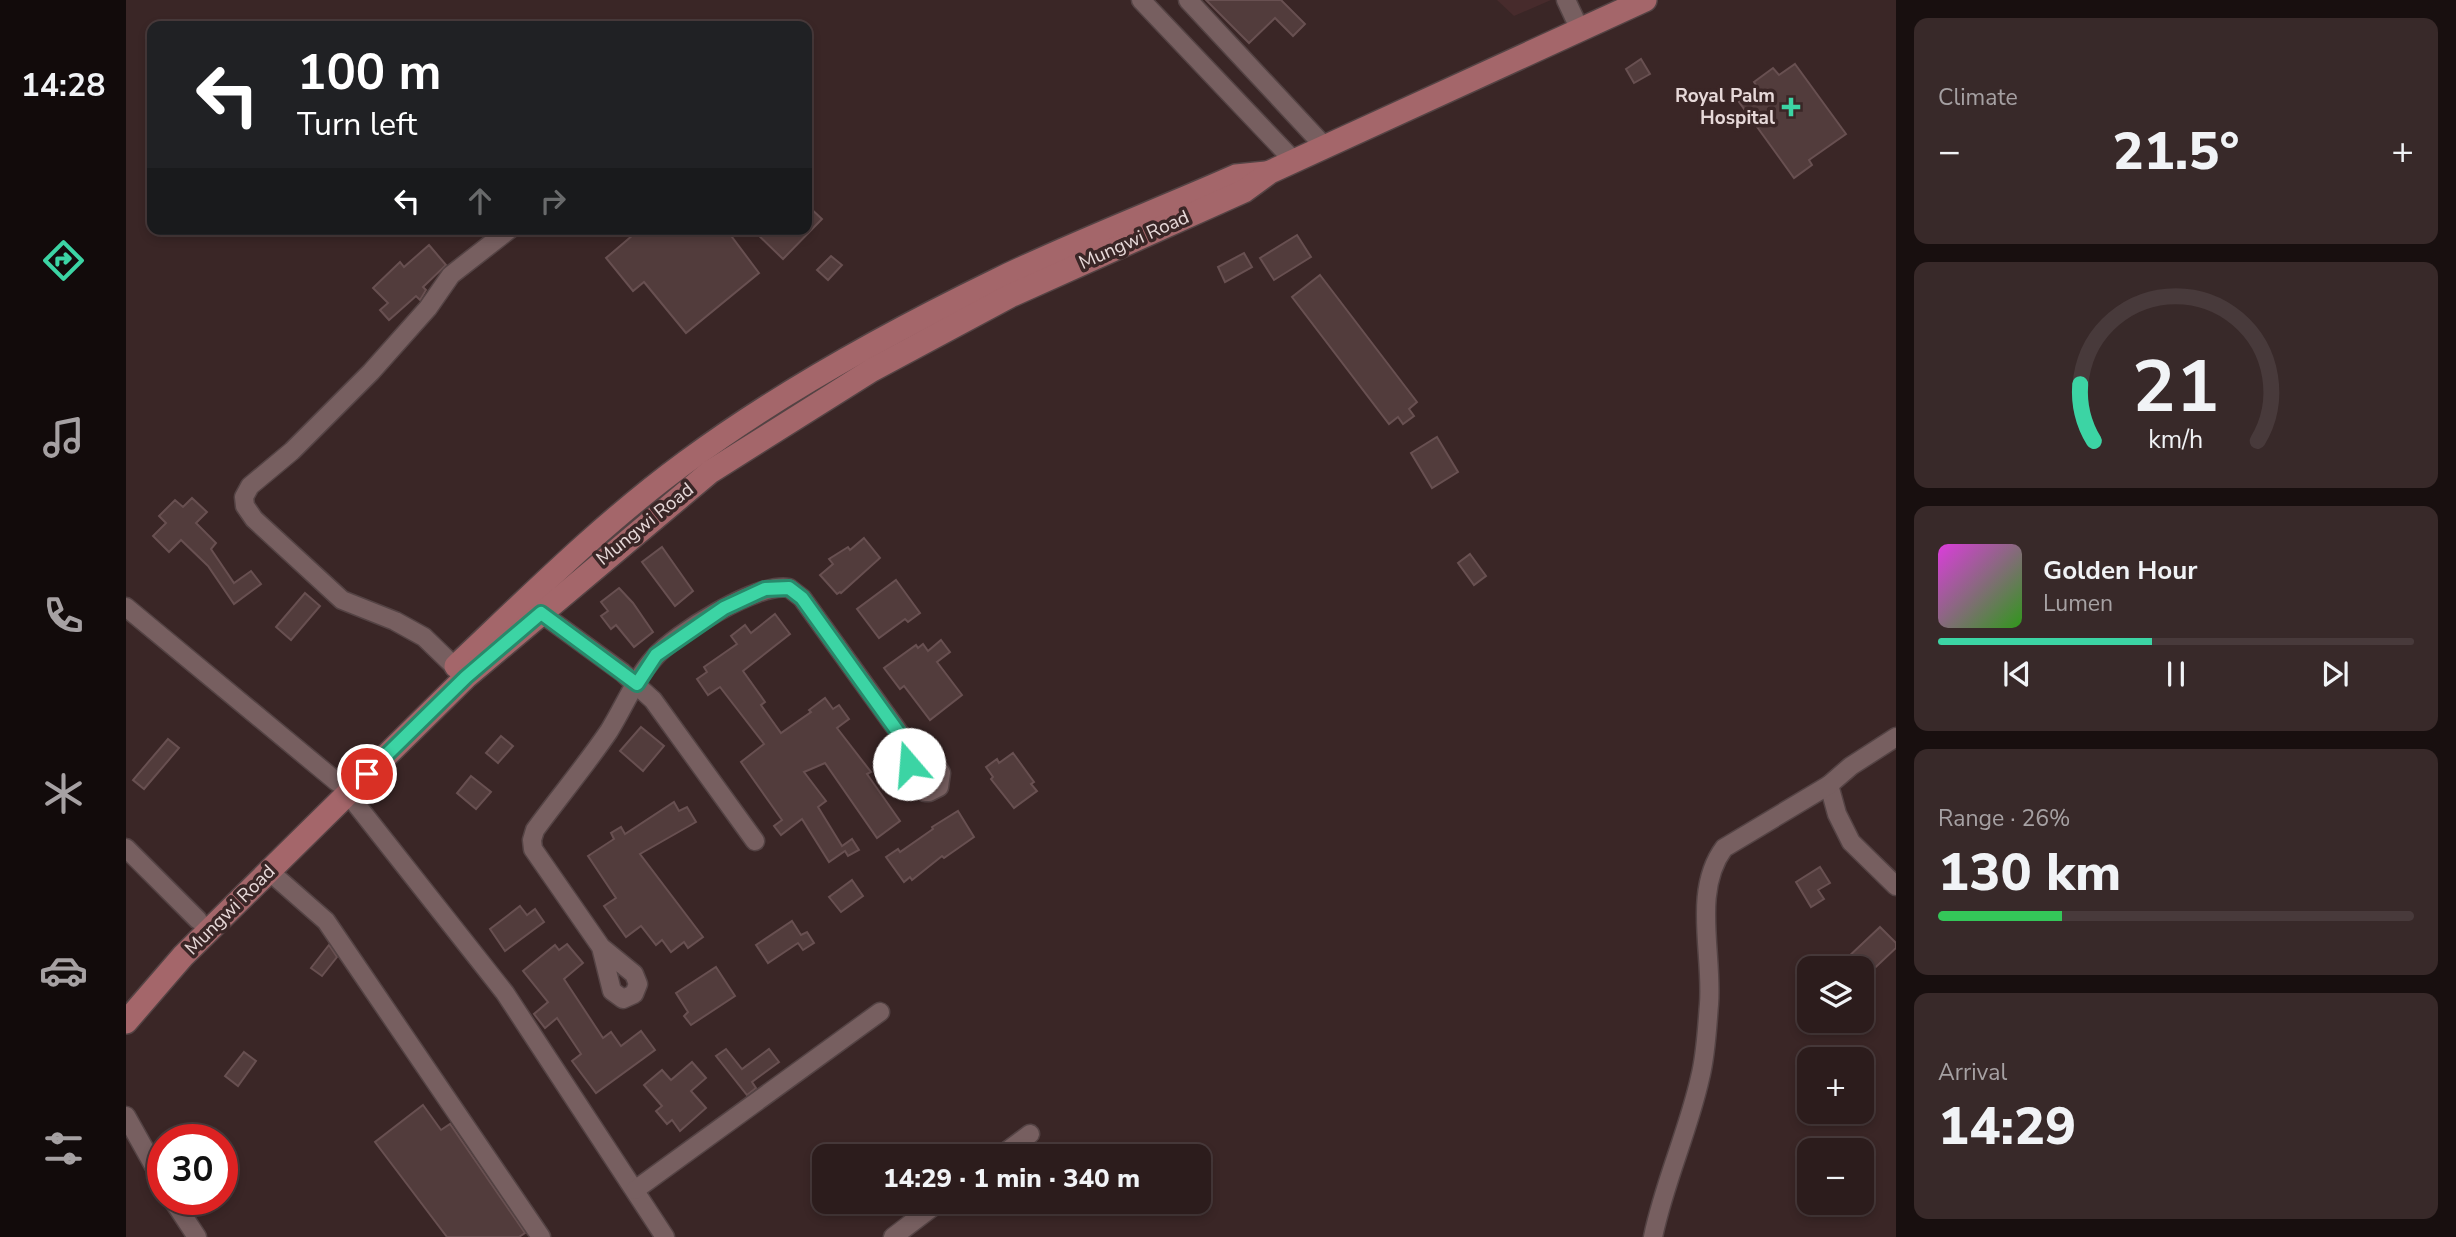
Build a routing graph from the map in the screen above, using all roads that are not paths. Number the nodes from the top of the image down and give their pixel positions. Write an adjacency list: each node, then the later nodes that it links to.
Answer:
1 (1141, 0): 7 (street)
2 (1188, 0): 6 (street)
3 (1566, 0): 5 (street)
4 (1645, 0): 5 (main road, Mungwi Road)
5 (1580, 30): 6 (main road, Mungwi Road)
6 (1325, 147): 7 (main road, Mungwi Road)
7 (1294, 161): 8 (main road, Mungwi Road)
8 (1270, 172): 11 (main road, Mungwi Road); 12 (main road, Mungwi Road)
9 (501, 235): 12 (street)
10 (126, 607): 17 (street)
11 (541, 613): 13 (street); 17 (main road, Mungwi Road)
12 (455, 667): 17 (main road, Mungwi Road)
13 (637, 684): 15 (street); 18 (street); 23 (street)
14 (1896, 737): 16 (street)
15 (908, 746)
16 (1829, 785): 21 (street); 38 (street)
17 (342, 788): 20 (main road, Mungwi Road); 22 (main road, Mungwi Road); 31 (street)
18 (755, 841)
19 (126, 848): 22 (street)
20 (270, 871): 26 (main road, Mungwi Road); 35 (street)
21 (1896, 886)
22 (198, 920): 24 (main road, Mungwi Road)
23 (601, 947)
24 (126, 999)
25 (880, 1012): 31 (street)
26 (126, 1022)
27 (126, 1116): 30 (street)
28 (1030, 1134): 29 (street)
29 (1017, 1144)
30 (147, 1153)
31 (635, 1190): 36 (street)
32 (923, 1214): 37 (street)
33 (183, 1215): 34 (street)
34 (197, 1237)
35 (541, 1237)
36 (665, 1237)
37 (892, 1237)
38 (1653, 1237)

